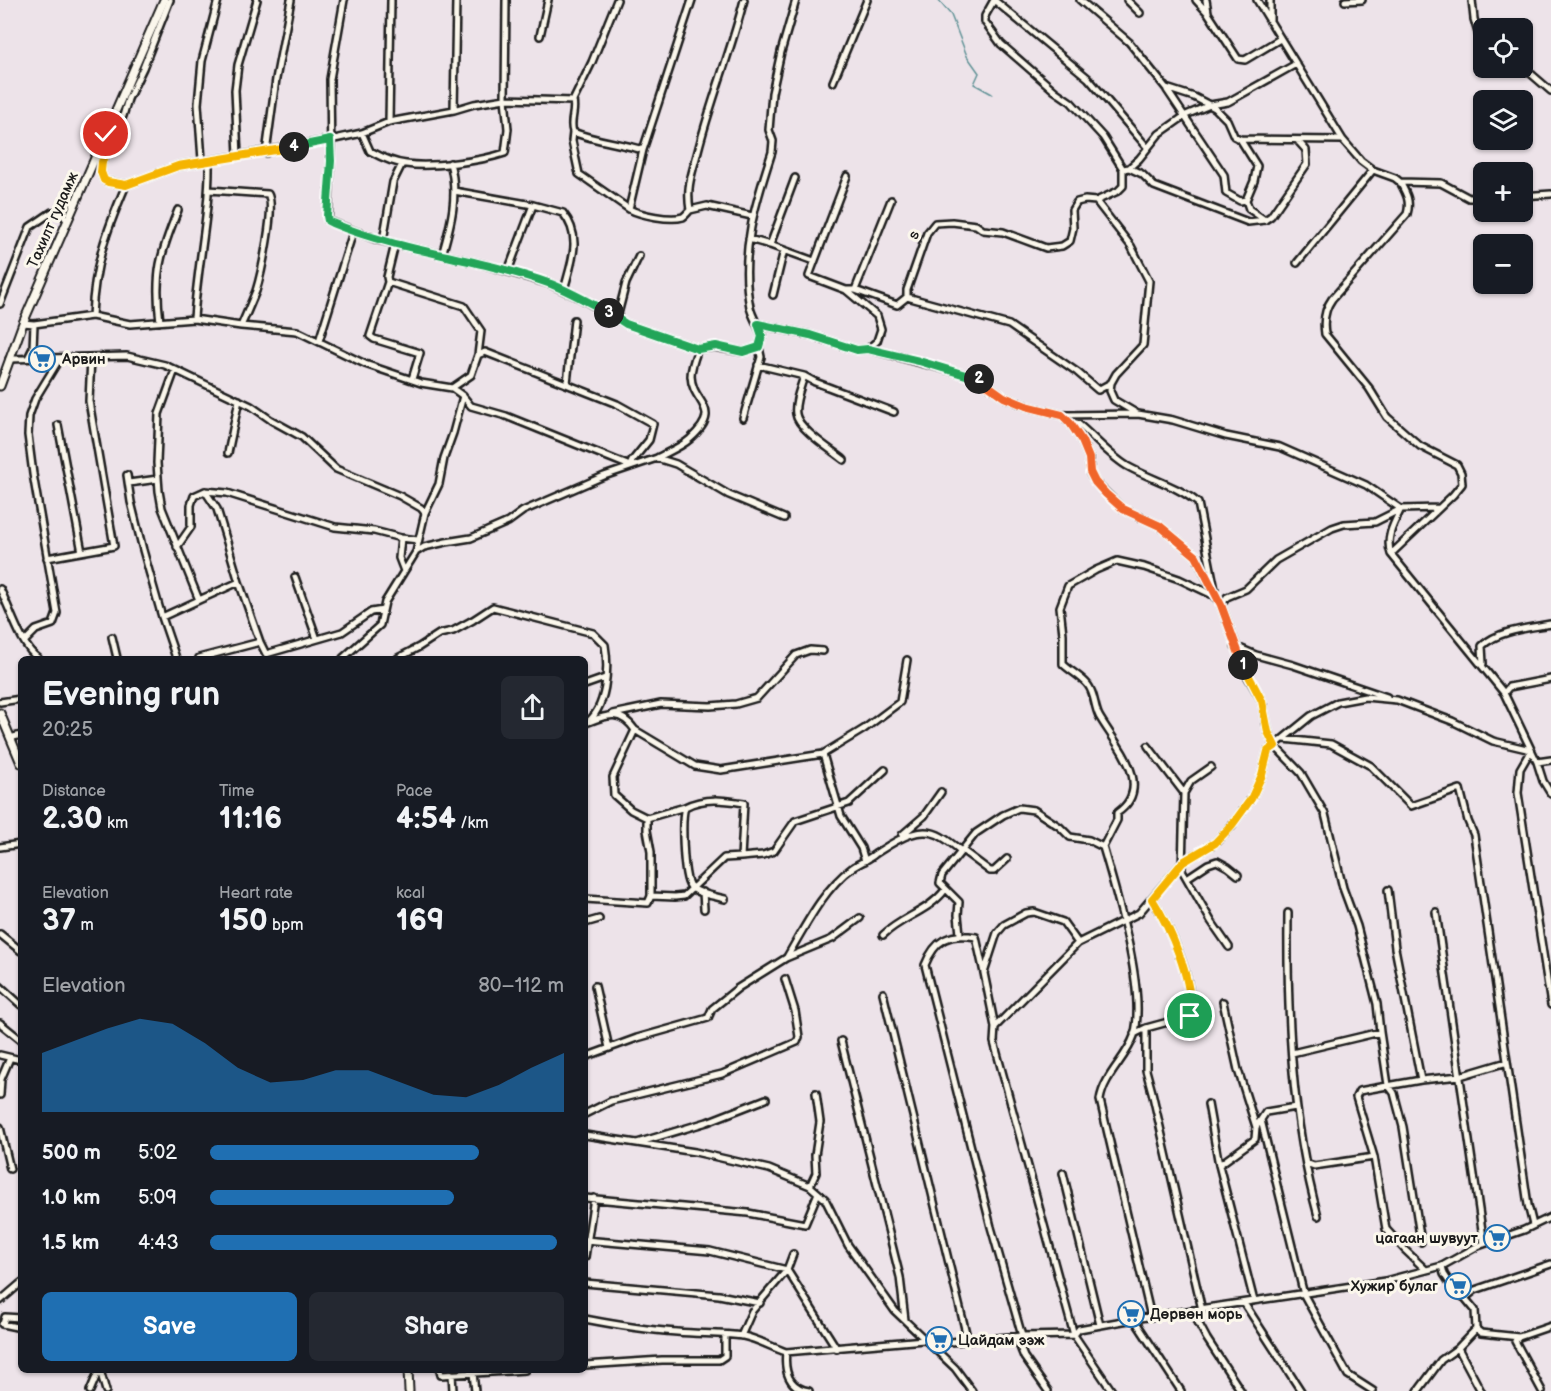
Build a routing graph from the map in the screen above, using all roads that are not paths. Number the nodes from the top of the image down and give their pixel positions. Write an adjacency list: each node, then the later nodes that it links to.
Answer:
1 (164, 0): 37 (main road, Тахилт гудамж)
2 (170, 0): 37 (street)
3 (218, 0): 55 (street)
4 (257, 0): 54 (street)
5 (291, 0): 53 (street)
6 (344, 0): 47 (street)
7 (391, 0): 43 (street)
8 (456, 0): 41 (street)
9 (506, 0): 38 (street)
10 (548, 0): 30 (street)
11 (617, 0): 39 (street)
12 (692, 0): 51 (street)
13 (744, 0): 76 (street)
14 (796, 0): 77 (street)
15 (867, 0): 34 (street)
16 (994, 0): 50 (street); 59 (street)
17 (1080, 0): 35 (street)
18 (1126, 0): 26 (street)
19 (1196, 0): 27 (street)
20 (1206, 0): 27 (street)
21 (1257, 0): 29 (street)
22 (1270, 0): 29 (street)
23 (1362, 0): 25 (street)
24 (1472, 0): 28 (street)
25 (1345, 2)
26 (1140, 13)
27 (1208, 14): 31 (street)
28 (1474, 18)
29 (1270, 23): 31 (street)
30 (540, 36)
31 (1280, 39): 32 (street)
32 (1296, 64): 40 (street); 49 (street)
33 (1533, 75): 36 (street)
34 (833, 82)
35 (1166, 88): 40 (street); 42 (street)
36 (1551, 91)
37 (125, 96): 52 (main road, Тахилт гудамж)
38 (505, 99): 39 (street); 41 (street); 57 (street)
39 (573, 101): 44 (street)
40 (1210, 105): 42 (street); 46 (street)
41 (454, 110): 43 (street)
42 (1186, 115): 50 (street); 71 (street)
43 (389, 122): 45 (street)
44 (573, 132): 51 (street); 74 (street)
45 (362, 133): 47 (street); 58 (street)
46 (1240, 139): 48 (street); 71 (street)
47 (330, 140): 53 (street); 80 (street)
48 (1297, 140): 49 (street); 79 (street)
49 (1343, 140): 60 (street)
50 (1147, 147): 59 (street)
51 (643, 150): 74 (street)
52 (102, 153): 64 (street); 78 (main road, Тахилт гудамж)
53 (266, 153): 54 (street)
54 (238, 156): 56 (street)
55 (202, 160): 56 (street); 64 (street)
56 (209, 161): 65 (street)
57 (450, 163): 58 (street); 66 (street)
58 (402, 164): 82 (street)
59 (1126, 169): 72 (street); 79 (street)
60 (1373, 170): 63 (street); 89 (street)
61 (847, 176): 88 (street)
62 (795, 178): 84 (street)
63 (1401, 182): 69 (street); 140 (street)
64 (126, 185): 98 (street)
65 (209, 190): 100 (street); 106 (street)
66 (454, 191): 73 (street); 86 (street)
67 (1551, 194): 68 (street)
68 (1533, 195)
69 (1473, 198)
70 (891, 200): 94 (street)
71 (1246, 200): 79 (street)
72 (1096, 201): 96 (street, s); 121 (street)
73 (533, 205): 90 (street); 92 (street)
74 (629, 209): 76 (street)
75 (178, 210): 102 (street)
76 (690, 210): 77 (street)
77 (752, 216): 81 (street)
78 (67, 220): 97 (street); 103 (main road, Тахилт гудамж)
79 (1265, 220)
80 (353, 232): 82 (street); 107 (street)
81 (750, 239): 84 (street); 105 (street)
82 (383, 241): 83 (street)
83 (395, 244): 86 (street); 91 (street)
84 (770, 246): 85 (street)
85 (784, 250): 88 (street); 95 (street)
86 (442, 255): 90 (street)
87 (639, 255): 99 (street)
88 (814, 261): 93 (street)
89 (1297, 263)
90 (508, 271): 92 (street)
91 (388, 282): 111 (street); 119 (street)
92 (564, 290): 99 (street)
93 (846, 290): 94 (street); 110 (street)
94 (855, 290): 96 (street)
95 (773, 295)
96 (907, 297): 121 (street)
97 (0, 304)
98 (92, 316): 102 (street); 104 (street)
99 (617, 318): 109 (street)
100 (194, 319): 102 (street); 106 (street)
101 (574, 320): 120 (street)
102 (160, 322)
103 (23, 323): 104 (street); 115 (main road, Тахилт гудамж)
104 (34, 324): 113 (street)
105 (758, 324): 108 (street); 110 (street)
106 (241, 326): 107 (street)
107 (319, 341): 119 (street)
108 (759, 347): 109 (street); 116 (street)
109 (698, 349): 133 (street)
110 (868, 349): 128 (street)
111 (478, 355): 120 (street); 123 (street)
112 (91, 357): 114 (street); 117 (street); 147 (street)
113 (28, 358): 114 (street); 115 (street)
114 (60, 358): 150 (street)
115 (9, 359): 122 (main road, Тахилт гудамж)
116 (758, 365): 118 (street); 129 (street)
117 (175, 370): 125 (street); 137 (street)
118 (804, 376): 126 (street); 134 (street)
119 (412, 379): 123 (street)
120 (567, 383): 135 (street)
121 (1111, 383): 127 (street)
122 (0, 386)
123 (452, 388): 124 (street)
124 (463, 396): 135 (street); 142 (street)
125 (239, 400): 132 (street); 142 (street)
126 (894, 412)
127 (1138, 414): 128 (street); 141 (street)
128 (1062, 415): 130 (street)
129 (743, 418)
130 (1070, 423): 155 (street); 155 (street)
131 (58, 425): 147 (street)
132 (228, 453)
133 (657, 459): 135 (street); 143 (street)
134 (844, 460)
135 (630, 466): 148 (street)
136 (127, 475): 138 (street)
137 (158, 479): 138 (street); 146 (street)
138 (129, 483): 159 (street)
139 (205, 491): 144 (street); 146 (street); 153 (street)
140 (1440, 508): 141 (street); 149 (street)
141 (1401, 509): 149 (street); 157 (street)
142 (425, 513): 145 (street)
143 (784, 518)
144 (401, 538): 145 (street); 151 (street)
145 (418, 540): 148 (street)
146 (177, 548): 156 (street)
147 (82, 552): 150 (street)
148 (416, 552): 151 (street)
149 (1391, 554): 174 (street)
150 (47, 558): 163 (street)
151 (404, 571): 158 (street)
152 (295, 577): 162 (street)
153 (239, 582): 156 (street); 164 (street)
154 (0, 590): 163 (street)
155 (1217, 597): 157 (street); 208 (street)
156 (199, 600): 159 (street)
157 (1221, 605): 165 (street)
158 (383, 610): 162 (street); 171 (street)
159 (162, 617): 169 (street)
160 (1551, 624): 174 (street)
161 (112, 637): 168 (street)
162 (317, 639): 164 (street)
163 (25, 641): 167 (street)
164 (260, 642): 170 (street)
165 (1235, 646): 180 (street); 191 (street)
166 (823, 651): 183 (street)
167 (35, 656)
168 (117, 656)
169 (175, 656)
170 (207, 656)
171 (345, 656)
172 (402, 656): 175 (street)
173 (907, 660): 193 (street)
174 (1484, 667): 178 (street)
175 (605, 678): 177 (street); 184 (street)
176 (1551, 680): 178 (street)
177 (588, 684)
178 (1504, 693): 192 (street)
179 (18, 699): 181 (street)
180 (1397, 700): 189 (street); 192 (street)
181 (0, 702)
182 (0, 713): 188 (main road)
183 (611, 714): 185 (street); 186 (street)
184 (588, 721)
185 (588, 723)
186 (635, 730): 193 (street); 204 (street)
187 (18, 736): 188 (street)
188 (10, 738): 194 (main road)
189 (1283, 738): 191 (street); 259 (street)
190 (1148, 746): 200 (street)
191 (1275, 746): 213 (street); 249 (street)
192 (1531, 750): 196 (street); 245 (street)
193 (823, 754): 203 (street)
194 (18, 755)
195 (1551, 760): 196 (street)
196 (1537, 762): 201 (street)
197 (1211, 767): 200 (street)
198 (885, 770): 203 (street)
199 (941, 792): 205 (street)
200 (1184, 793): 213 (street)
201 (1551, 794)
202 (686, 807): 204 (street); 210 (street); 216 (street)
203 (838, 807): 210 (street); 212 (street)
204 (647, 818): 220 (street)
205 (897, 839): 209 (street); 212 (street)
206 (18, 844): 207 (street)
207 (0, 847)
208 (1103, 847): 209 (street); 229 (street)
209 (962, 850): 211 (street); 217 (street)
210 (741, 857): 216 (street)
211 (1007, 859)
212 (866, 861): 237 (street)
213 (1183, 862): 215 (street); 223 (street)
214 (1238, 875): 215 (street)
215 (1187, 878): 235 (street)
216 (692, 888): 219 (street); 220 (street)
217 (945, 890): 232 (street); 233 (street)
218 (1388, 890): 261 (street)
219 (703, 892): 222 (street); 224 (street)
220 (651, 896): 221 (street)
221 (588, 899)
222 (725, 899)
223 (1152, 899): 229 (street); 248 (street)
224 (704, 909)
225 (1436, 912): 260 (street)
226 (1288, 913): 254 (street)
227 (860, 918): 237 (street)
228 (599, 919): 230 (street)
229 (1122, 920): 234 (street); 250 (street)
230 (588, 922)
231 (0, 934): 236 (street)
232 (960, 934): 238 (street); 318 (street)
233 (883, 935)
234 (1078, 943): 238 (street); 247 (street)
235 (1229, 947)
236 (18, 949)
237 (786, 958): 253 (street)
238 (984, 973): 247 (street)
239 (785, 979): 268 (street)
240 (0, 986): 243 (street)
241 (595, 986): 253 (street)
242 (883, 993): 321 (street)
243 (18, 1002)
244 (1223, 1002): 270 (street)
245 (1551, 1005)
246 (0, 1023): 251 (street)
247 (995, 1028): 316 (street)
248 (1146, 1029): 250 (street); 303 (street)
249 (1380, 1032): 254 (street); 262 (street)
250 (1134, 1034): 305 (street)
251 (18, 1038)
252 (841, 1041): 309 (street)
253 (609, 1047): 256 (street)
254 (1292, 1053): 267 (street)
255 (0, 1055): 257 (street)
256 (588, 1056)
257 (10, 1058): 258 (street); 264 (street)
258 (18, 1059)
259 (1507, 1062): 260 (street); 285 (street)
260 (1460, 1076): 261 (street); 289 (street)
261 (1421, 1080): 262 (street)
262 (1388, 1085): 274 (street); 288 (street)
263 (816, 1094): 279 (street)
264 (0, 1095)
265 (766, 1099): 273 (street)
266 (1208, 1104): 276 (street)
267 (1296, 1107): 269 (street); 275 (street)
268 (588, 1112)
269 (1261, 1120): 270 (street); 297 (street)
270 (1256, 1126): 276 (street)
271 (0, 1127): 277 (street)
272 (588, 1135): 273 (street)
273 (636, 1143): 279 (street)
274 (1374, 1157): 275 (street); 294 (street)
275 (1306, 1162): 283 (street)
276 (1219, 1164): 300 (street)
277 (10, 1169)
278 (1063, 1173): 311 (street)
279 (810, 1186): 280 (street)
280 (818, 1193): 282 (street); 309 (street)
281 (588, 1198): 282 (street)
282 (594, 1198): 286 (street)
283 (1318, 1216)
284 (1551, 1217): 285 (street)
285 (1533, 1225): 289 (street)
286 (588, 1234)
287 (588, 1240): 293 (street)
288 (1421, 1242)
289 (1484, 1244): 292 (street)
290 (793, 1254): 293 (street)
291 (1551, 1264): 298 (street)
292 (1442, 1266): 294 (street); 298 (street)
293 (787, 1270): 301 (street); 323 (street)
294 (1426, 1270): 297 (street)
295 (588, 1283): 301 (street)
296 (18, 1286): 299 (street)
297 (1304, 1295): 300 (street); 344 (street)
298 (1465, 1298): 314 (street)
299 (0, 1301)
300 (1254, 1301): 302 (street)
301 (760, 1303): 317 (street)
302 (1244, 1303): 303 (street); 343 (street)
303 (1202, 1310): 304 (street)
304 (1192, 1311): 305 (street); 342 (street)
305 (1151, 1317): 307 (street)
306 (18, 1318): 310 (street)
307 (1134, 1319): 311 (street); 341 (street)
308 (588, 1320): 315 (street)
309 (905, 1320): 320 (street)
310 (2, 1324): 313 (street)
311 (1100, 1325): 316 (street)
312 (1551, 1326): 319 (street)
313 (18, 1327)
314 (1476, 1329): 319 (street); 322 (street)
315 (725, 1335): 317 (street); 325 (street)
316 (1074, 1335): 318 (street); 340 (street)
317 (741, 1336): 324 (street)
318 (1019, 1336): 321 (street); 339 (street)
319 (1519, 1337): 347 (street)
320 (924, 1340): 321 (street); 323 (street); 338 (street)
321 (968, 1341)
322 (1458, 1348): 345 (street); 346 (street)
323 (837, 1349): 324 (street)
324 (786, 1352): 337 (street)
325 (588, 1365)
326 (99, 1373): 332 (street)
327 (101, 1373): 333 (street)
328 (408, 1373): 334 (main road)
329 (441, 1373): 331 (street)
330 (473, 1373): 331 (street); 336 (street)
331 (452, 1374): 335 (street)
332 (90, 1391)
333 (106, 1391)
334 (410, 1391)
335 (453, 1391)
336 (475, 1391)
337 (809, 1391)
338 (972, 1391)
339 (1048, 1391)
340 (1112, 1391)
341 (1181, 1391)
342 (1241, 1391)
343 (1301, 1391)
344 (1372, 1391)
345 (1418, 1391)
346 (1481, 1391)
347 (1542, 1391)

